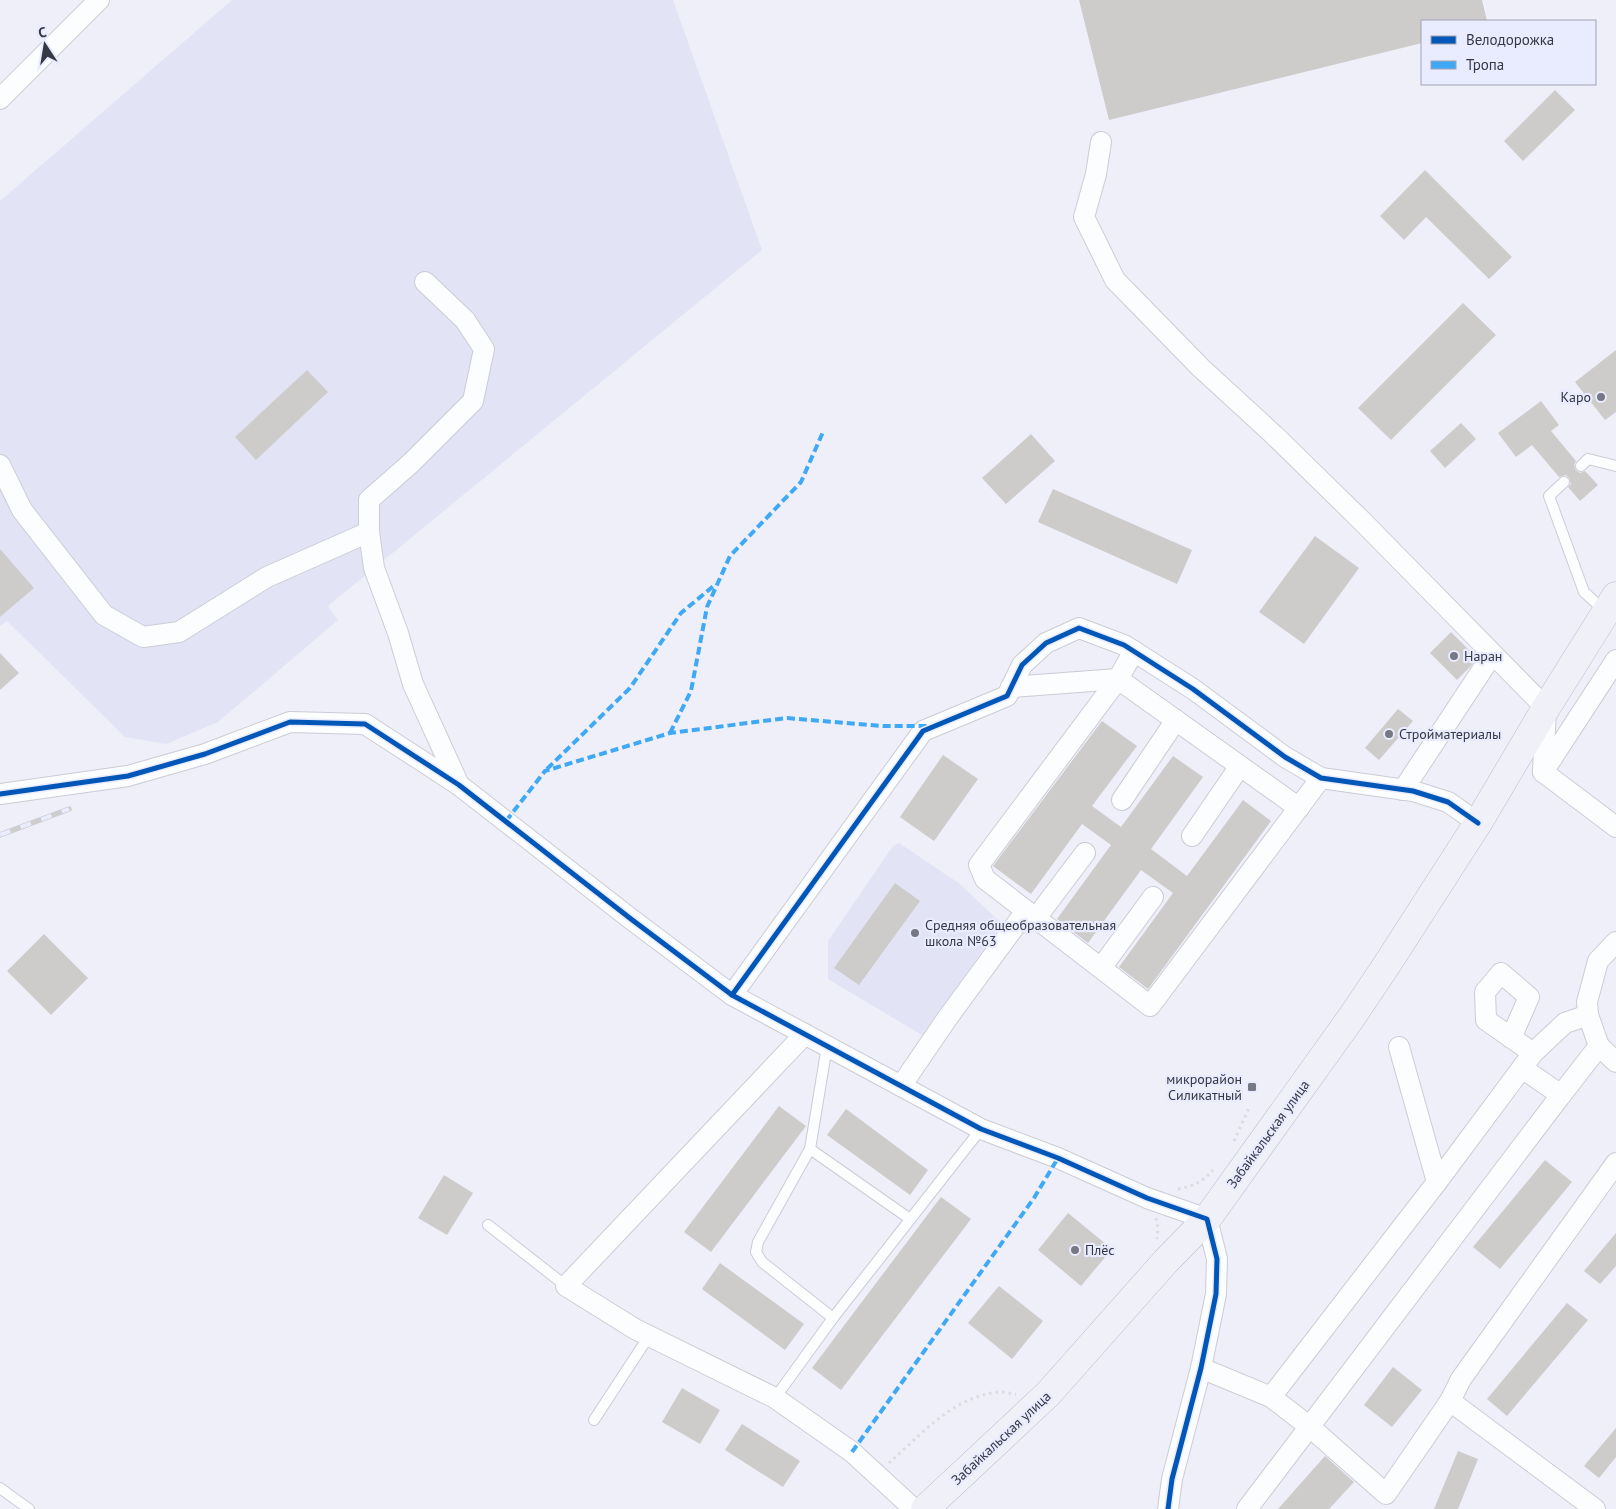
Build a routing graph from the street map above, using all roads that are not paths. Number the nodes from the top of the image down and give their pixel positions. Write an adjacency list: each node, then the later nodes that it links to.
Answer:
1 (99, 0): 2 (street)
2 (0, 99)
3 (1101, 142): 12 (street)
4 (425, 282): 9 (street)
5 (0, 465): 9 (street)
6 (1581, 466): 7 (lane)
7 (1616, 466)
8 (1564, 482): 10 (lane)
9 (369, 532): 21 (street)
10 (1611, 604): 16 (main road, Забайкальская улица)
11 (1134, 651): 14 (street); 15 (street); 20 (street)
12 (1492, 655): 16 (street); 22 (street)
13 (1616, 660): 19 (street)
14 (1118, 679): 15 (street); 17 (street); 31 (street)
15 (1011, 687): 34 (street)
16 (1546, 708): 19 (street); 26 (main road, Забайкальская улица)
17 (1176, 720): 18 (street); 24 (street)
18 (1240, 766): 25 (street); 28 (street)
19 (1543, 772): 27 (street)
20 (1321, 778): 22 (street); 25 (street)
21 (459, 785): 23 (street); 34 (street)
22 (1403, 790): 26 (street)
23 (0, 794)
24 (1122, 800)
25 (1299, 808): 33 (street)
26 (1478, 824): 50 (main road, Забайкальская улица)
27 (1616, 827)
28 (1192, 836)
29 (1085, 853): 31 (street)
30 (1153, 897): 33 (street)
31 (1031, 915): 33 (street); 43 (street)
32 (1616, 942): 35 (street)
33 (1101, 968)
34 (732, 995): 36 (street)
35 (1588, 1015): 40 (street); 41 (street)
36 (805, 1034): 38 (street); 52 (street)
37 (1511, 1038): 41 (street)
38 (827, 1046): 43 (street); 46 (lane)
39 (1399, 1046): 48 (street)
40 (1599, 1046): 42 (street); 44 (street)
41 (1527, 1060): 44 (street); 48 (street)
42 (1616, 1062)
43 (901, 1086): 45 (street)
44 (1561, 1094): 60 (street)
45 (981, 1129): 49 (lane); 50 (street)
46 (810, 1149): 49 (lane); 53 (lane)
47 (1616, 1163): 58 (street)
48 (1437, 1182): 56 (street)
49 (910, 1219): 53 (lane)
50 (1207, 1220): 55 (street); 65 (main road, Забайкальская улица)
51 (488, 1225): 52 (lane)
52 (566, 1286): 54 (street)
53 (833, 1318): 57 (lane)
54 (649, 1336): 57 (street); 59 (lane)
55 (1201, 1368): 56 (street); 66 (street)
56 (1271, 1397): 60 (street)
57 (775, 1398): 64 (street)
58 (1450, 1401): 62 (street); 68 (street)
59 (594, 1420)
60 (1310, 1427): 62 (street); 67 (street)
61 (0, 1488): 63 (lane)
62 (1381, 1502)
63 (29, 1509)
64 (914, 1509)
65 (925, 1509)
66 (1168, 1509)
67 (1247, 1509)
68 (1595, 1509)

